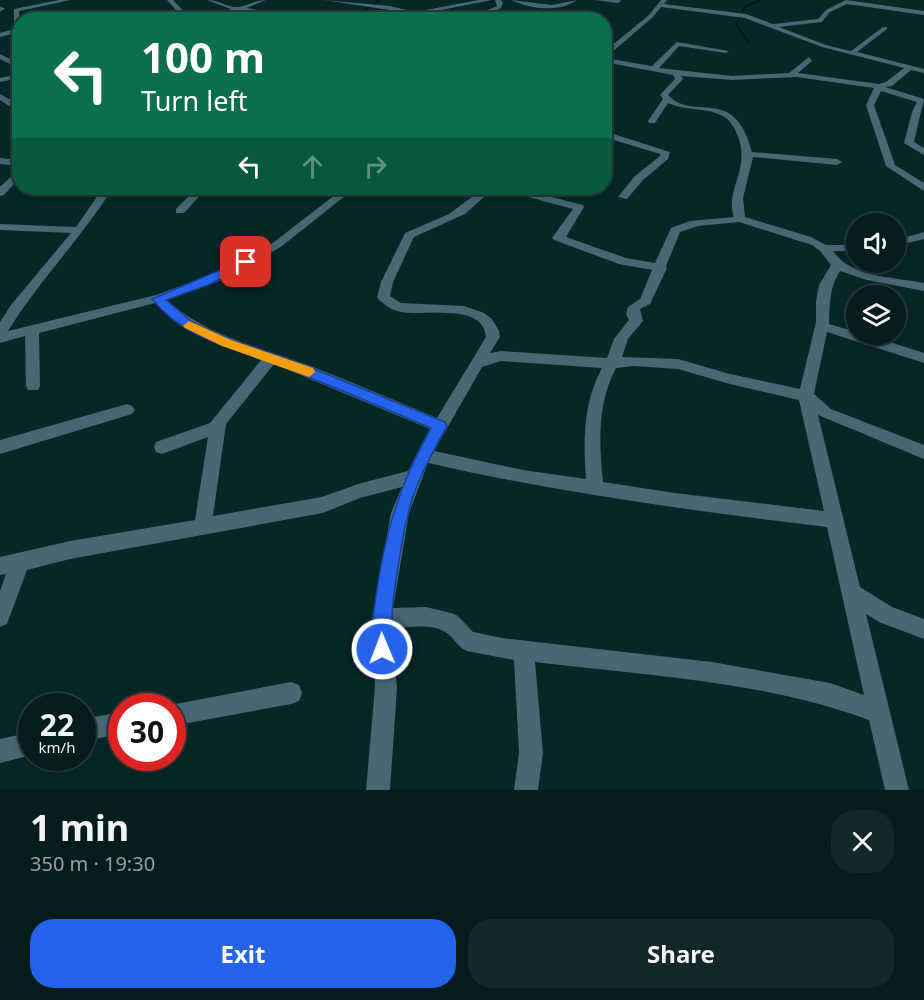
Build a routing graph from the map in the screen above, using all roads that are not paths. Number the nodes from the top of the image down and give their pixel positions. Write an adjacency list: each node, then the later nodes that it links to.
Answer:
1 (68, 0): 17 (street)
2 (172, 0): 19 (street)
3 (210, 0): 15 (street)
4 (263, 0): 15 (street)
5 (326, 0): 16 (street)
6 (486, 0): 24 (street)
7 (498, 0): 25 (street)
8 (514, 0): 9 (street)
9 (574, 0)
10 (598, 0): 11 (street)
11 (618, 1)
12 (843, 1): 26 (street); 27 (street)
13 (662, 2): 27 (street); 29 (street)
14 (91, 7): 18 (street)
15 (239, 9): 20 (street); 21 (street)
16 (403, 11): 22 (street); 23 (street)
17 (16, 12)
18 (92, 12)
19 (182, 12)
20 (230, 12)
21 (257, 12)
22 (400, 12)
23 (408, 12)
24 (418, 12)
25 (487, 12)
26 (924, 14)
27 (773, 25): 31 (street)
28 (885, 28): 31 (street)
29 (612, 45)
30 (726, 51): 35 (street)
31 (852, 53): 34 (street)
32 (809, 59): 38 (street)
33 (612, 60): 35 (street)
34 (911, 66): 36 (street); 39 (street)
35 (654, 69): 37 (street)
36 (924, 70)
37 (676, 73): 38 (street); 40 (street)
38 (791, 75): 39 (street)
39 (878, 87): 43 (street); 47 (street)
40 (666, 100): 41 (street); 44 (street)
41 (652, 122)
42 (612, 136): 54 (street)
43 (924, 152)
44 (748, 154): 45 (street); 56 (street)
45 (837, 162)
46 (12, 180): 48 (street)
47 (924, 188)
48 (0, 193)
49 (103, 195): 58 (street)
50 (195, 195): 55 (street)
51 (341, 195): 66 (street)
52 (482, 195): 71 (street)
53 (533, 195): 64 (street)
54 (622, 197)
55 (180, 211)
56 (740, 219): 62 (street); 64 (street)
57 (0, 227): 58 (street)
58 (79, 230): 69 (street)
59 (924, 235): 60 (street)
60 (906, 241)
61 (846, 248): 62 (street)
62 (826, 249): 63 (street)
63 (837, 265): 65 (street); 67 (street)
64 (661, 268): 76 (street)
65 (924, 287)
66 (158, 299): 68 (street); 73 (street)
67 (822, 326): 74 (street); 78 (street)
68 (32, 331): 70 (street); 77 (street)
69 (0, 333)
70 (0, 338)
71 (489, 346): 72 (street); 75 (street)
72 (501, 356): 75 (street); 76 (street)
73 (271, 358): 80 (street); 81 (street)
74 (924, 358)
75 (477, 363): 80 (street)
76 (609, 363): 78 (street); 87 (street)
77 (33, 386)
78 (806, 396): 84 (street); 88 (street)
79 (127, 410): 82 (street)
80 (440, 426): 85 (street)
81 (217, 427): 83 (street); 89 (street)
82 (0, 447)
83 (162, 447)
84 (924, 453)
85 (423, 455): 86 (street); 87 (street)
86 (414, 477): 89 (street); 94 (street)
87 (595, 489): 88 (street)
88 (835, 520): 92 (street)
89 (202, 526): 90 (street)
90 (20, 563): 91 (street); 93 (street)
91 (0, 566)
92 (853, 594): 95 (street); 99 (street)
93 (0, 617)
94 (382, 618): 96 (street); 102 (street)
95 (924, 629)
96 (524, 650): 99 (street); 103 (street)
97 (291, 693): 98 (street)
98 (186, 712)
99 (879, 712): 104 (street)
100 (18, 746): 101 (street)
101 (0, 751)
102 (378, 790)
103 (526, 790)
104 (897, 790)

